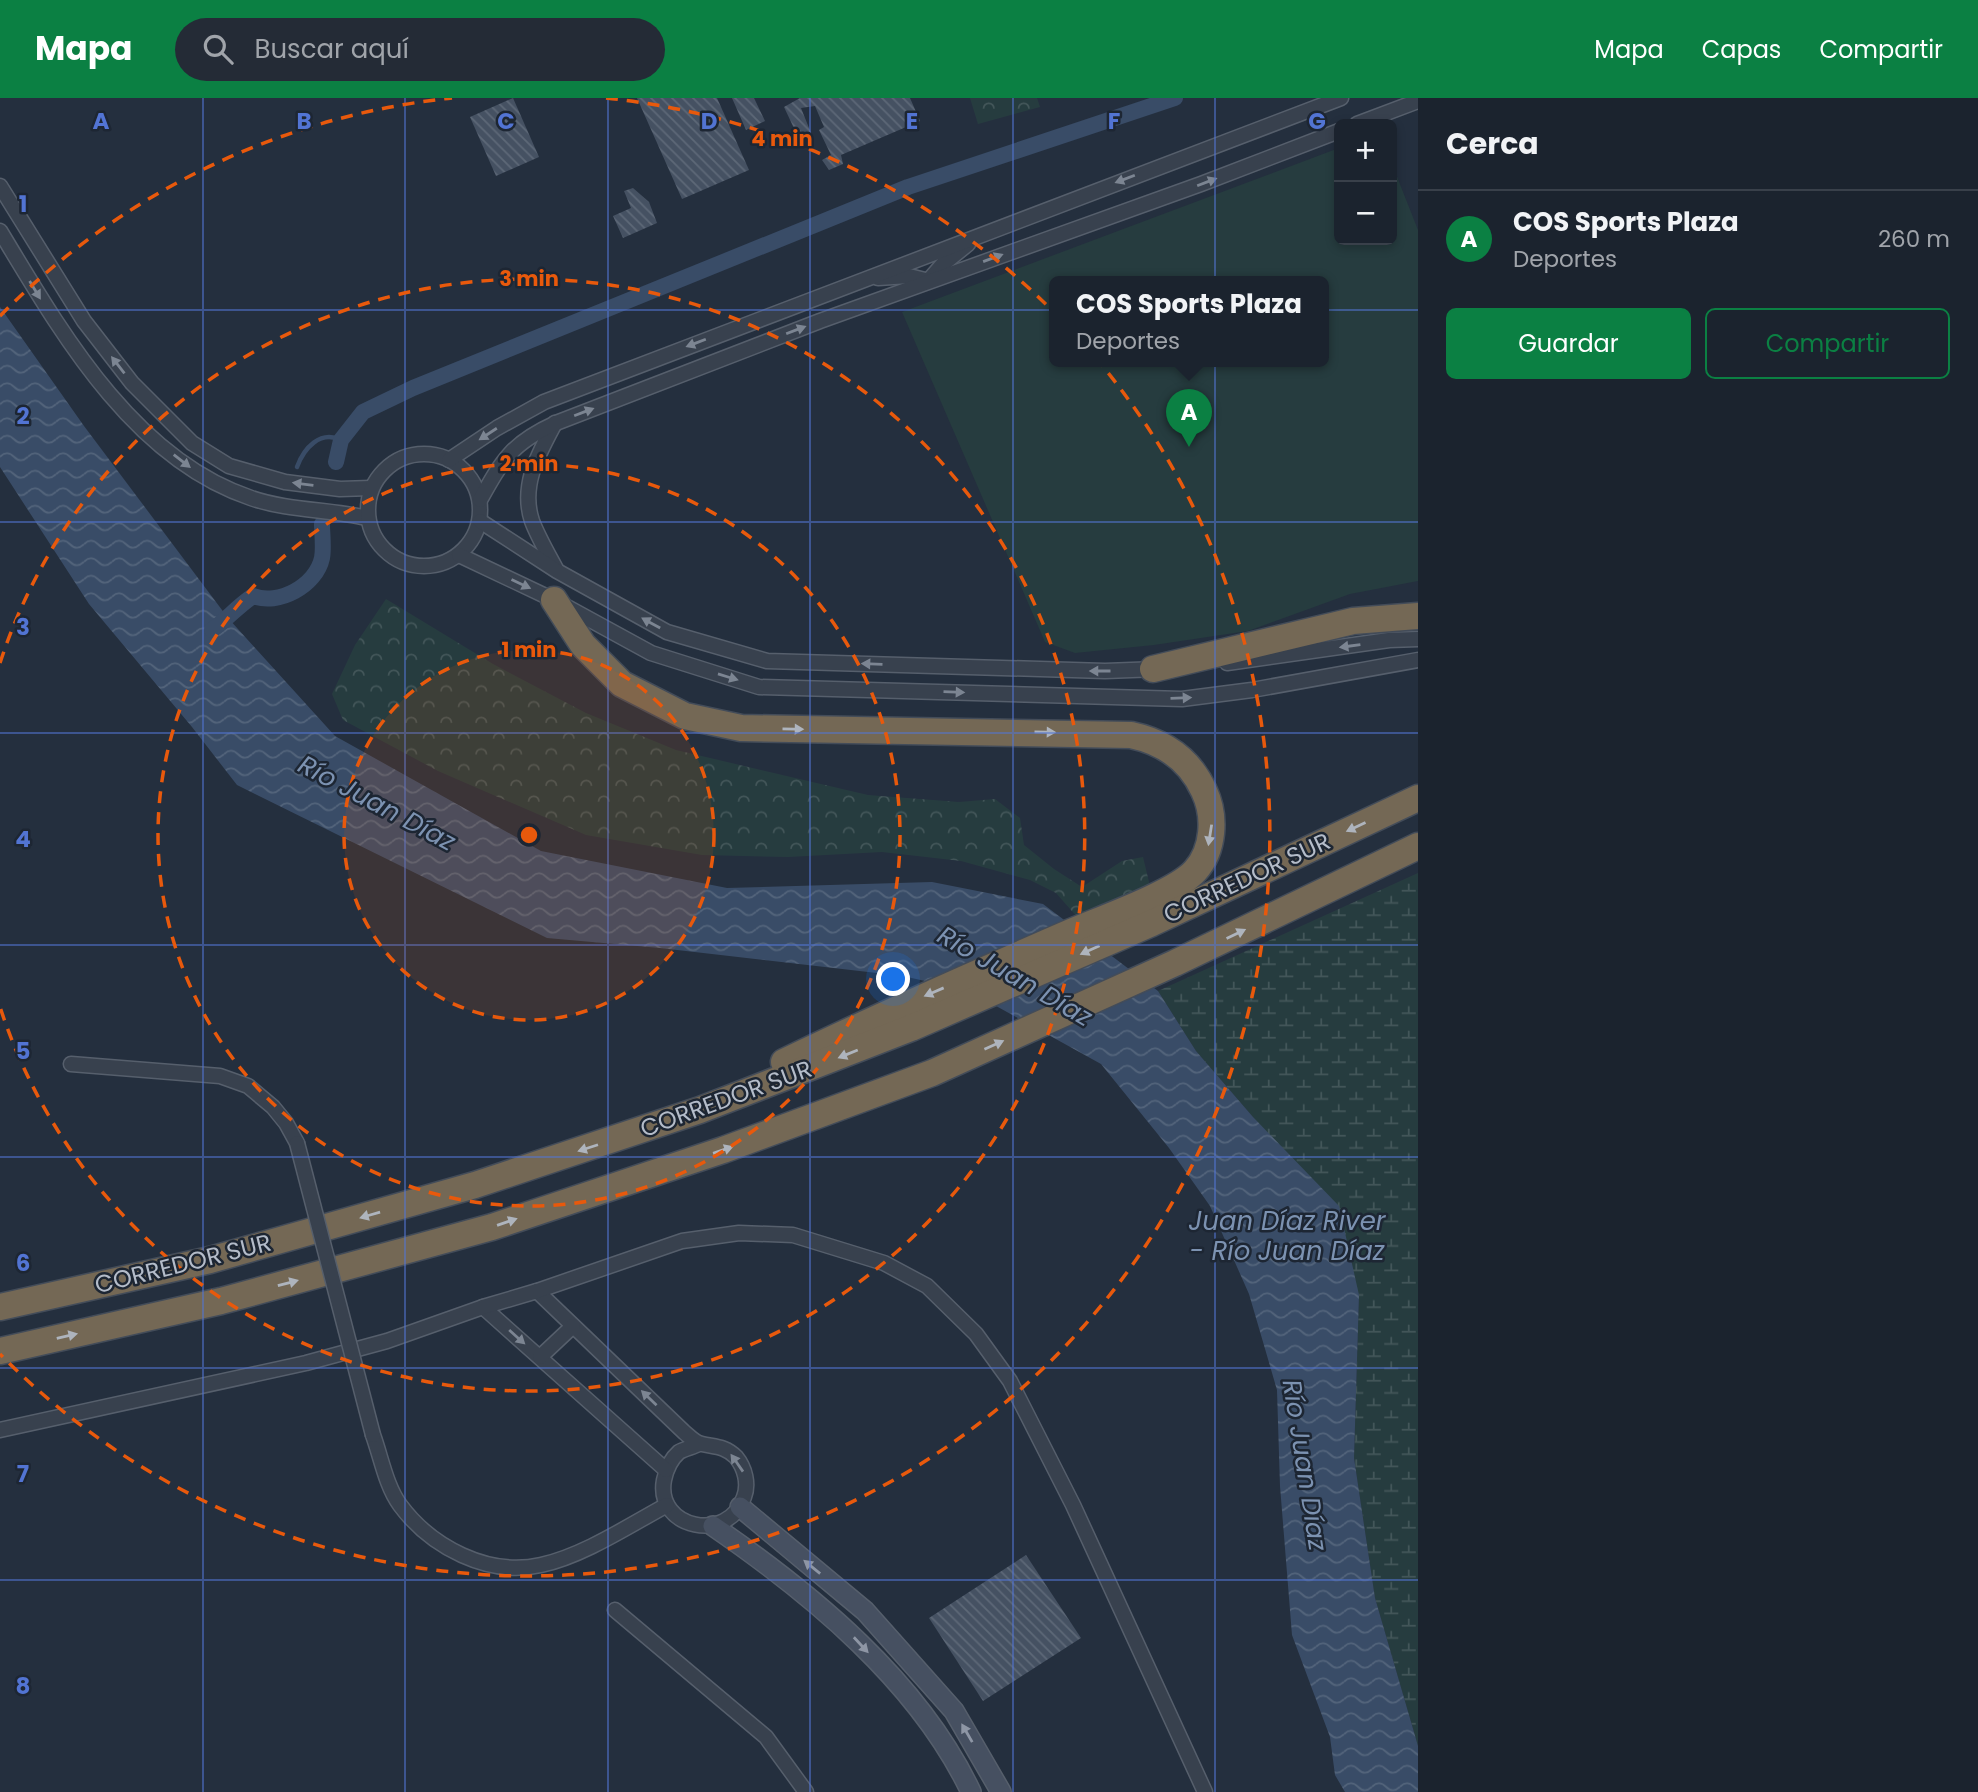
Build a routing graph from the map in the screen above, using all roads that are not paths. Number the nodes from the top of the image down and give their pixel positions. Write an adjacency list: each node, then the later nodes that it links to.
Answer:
1 (1341, 98): 6 (street, one-way to 6)
2 (1418, 101): 3 (street)
3 (1370, 119)
4 (1334, 133): 8 (street, one-way to 4)
5 (0, 187): 12 (street, one-way to 5)
6 (993, 229): 8 (street); 9 (street)
7 (0, 231): 14 (street, one-way to 14)
8 (929, 281): 9 (street); 10 (street, one-way to 8)
9 (851, 284): 11 (street, one-way to 11)
10 (555, 423): 13 (street); 17 (street)
11 (449, 460): 12 (street); 13 (street)
12 (371, 488): 14 (street)
13 (480, 500): 15 (street)
14 (367, 518): 16 (street)
15 (480, 521): 16 (street); 17 (street)
16 (459, 555): 18 (street, one-way to 18)
17 (557, 571): 22 (street, one-way to 17)
18 (554, 600): 21 (street, one-way to 21); 25 (highway, one-way to 25)
19 (1418, 616): 22 (highway)
20 (1418, 639): 22 (street, one-way to 22)
21 (1418, 660)
22 (1153, 669)
23 (1418, 798): 25 (highway, CORREDOR SUR, one-way to 25)
24 (1418, 846): 31 (highway, CORREDOR SUR, one-way to 24)
25 (907, 1017): 28 (highway, CORREDOR SUR, one-way to 28)
26 (71, 1064): 36 (street, bridge)
27 (537, 1291): 29 (street); 30 (street); 43 (street)
28 (0, 1307)
29 (484, 1307): 32 (street, one-way to 32); 33 (street)
30 (573, 1326): 32 (street); 34 (street, one-way to 30)
31 (0, 1351)
32 (540, 1357): 35 (street)
33 (0, 1430)
34 (699, 1444): 35 (street); 37 (street, one-way to 34)
35 (666, 1470): 36 (street)
36 (667, 1505): 38 (street)
37 (740, 1507): 38 (street); 42 (street, one-way to 37)
38 (713, 1526): 41 (street, one-way to 41)
39 (615, 1610): 40 (street)
40 (806, 1792)
41 (971, 1792)
42 (1000, 1792)
43 (1205, 1792)

